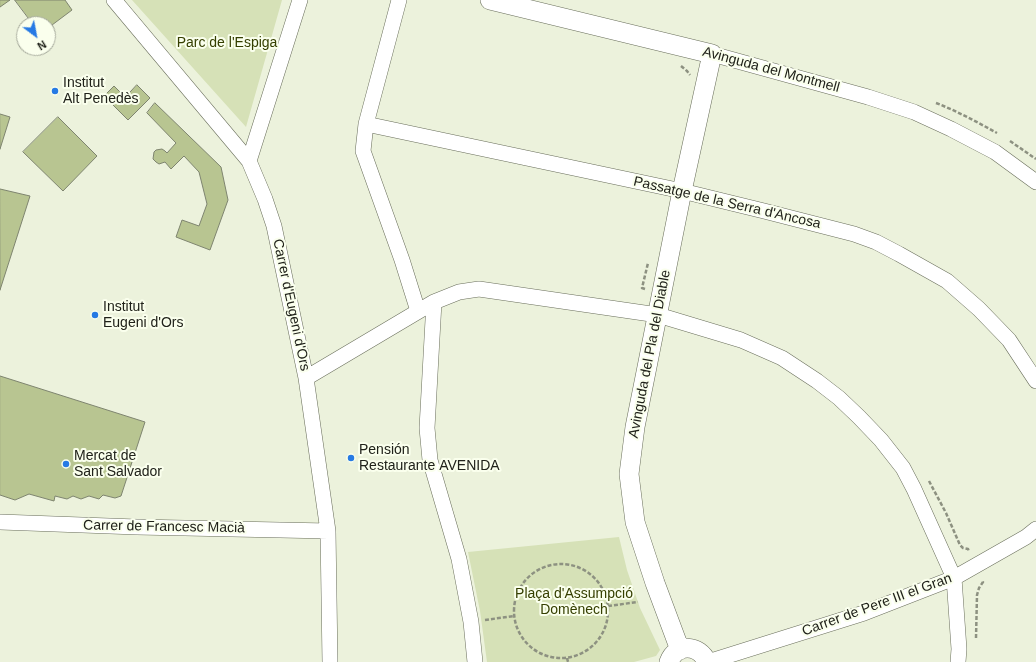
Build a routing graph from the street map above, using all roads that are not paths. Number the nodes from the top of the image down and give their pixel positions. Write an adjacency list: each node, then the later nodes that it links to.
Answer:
1 (114, 0): 7 (street, Carrer d'Eugeni d'Ors)
2 (300, 0): 7 (street)
3 (399, 0): 6 (street)
4 (490, 0): 5 (street, Avinguda del Montmell)
5 (712, 54): 8 (street, Avinguda del Montmell); 9 (street, Avinguda del Pla del Diable)
6 (366, 124): 9 (street, Passatge de la Serra d'Ancosa); 11 (street)
7 (249, 161): 13 (street, Carrer d'Eugeni d'Ors)
8 (1036, 182)
9 (682, 192): 12 (street, Avinguda del Pla del Diable); 14 (street, Passatge de la Serra d'Ancosa)
10 (434, 302): 11 (street); 12 (street); 21 (street)
11 (418, 311): 13 (street)
12 (658, 315): 18 (street); 19 (street, Avinguda del Pla del Diable)
13 (306, 378): 17 (street, Carrer d'Eugeni d'Ors)
14 (1036, 381)
15 (0, 522): 17 (street, Carrer de Francesc Macià)
16 (1036, 529): 18 (street, Carrer de Pere III el Gran)
17 (328, 531): 20 (street, Carrer d'Eugeni d'Ors)
18 (954, 578): 22 (street, Carrer de Pere III el Gran); 23 (street)
19 (674, 656): 22 (street)
20 (330, 662)
21 (475, 662)
22 (708, 662)
23 (958, 662)

